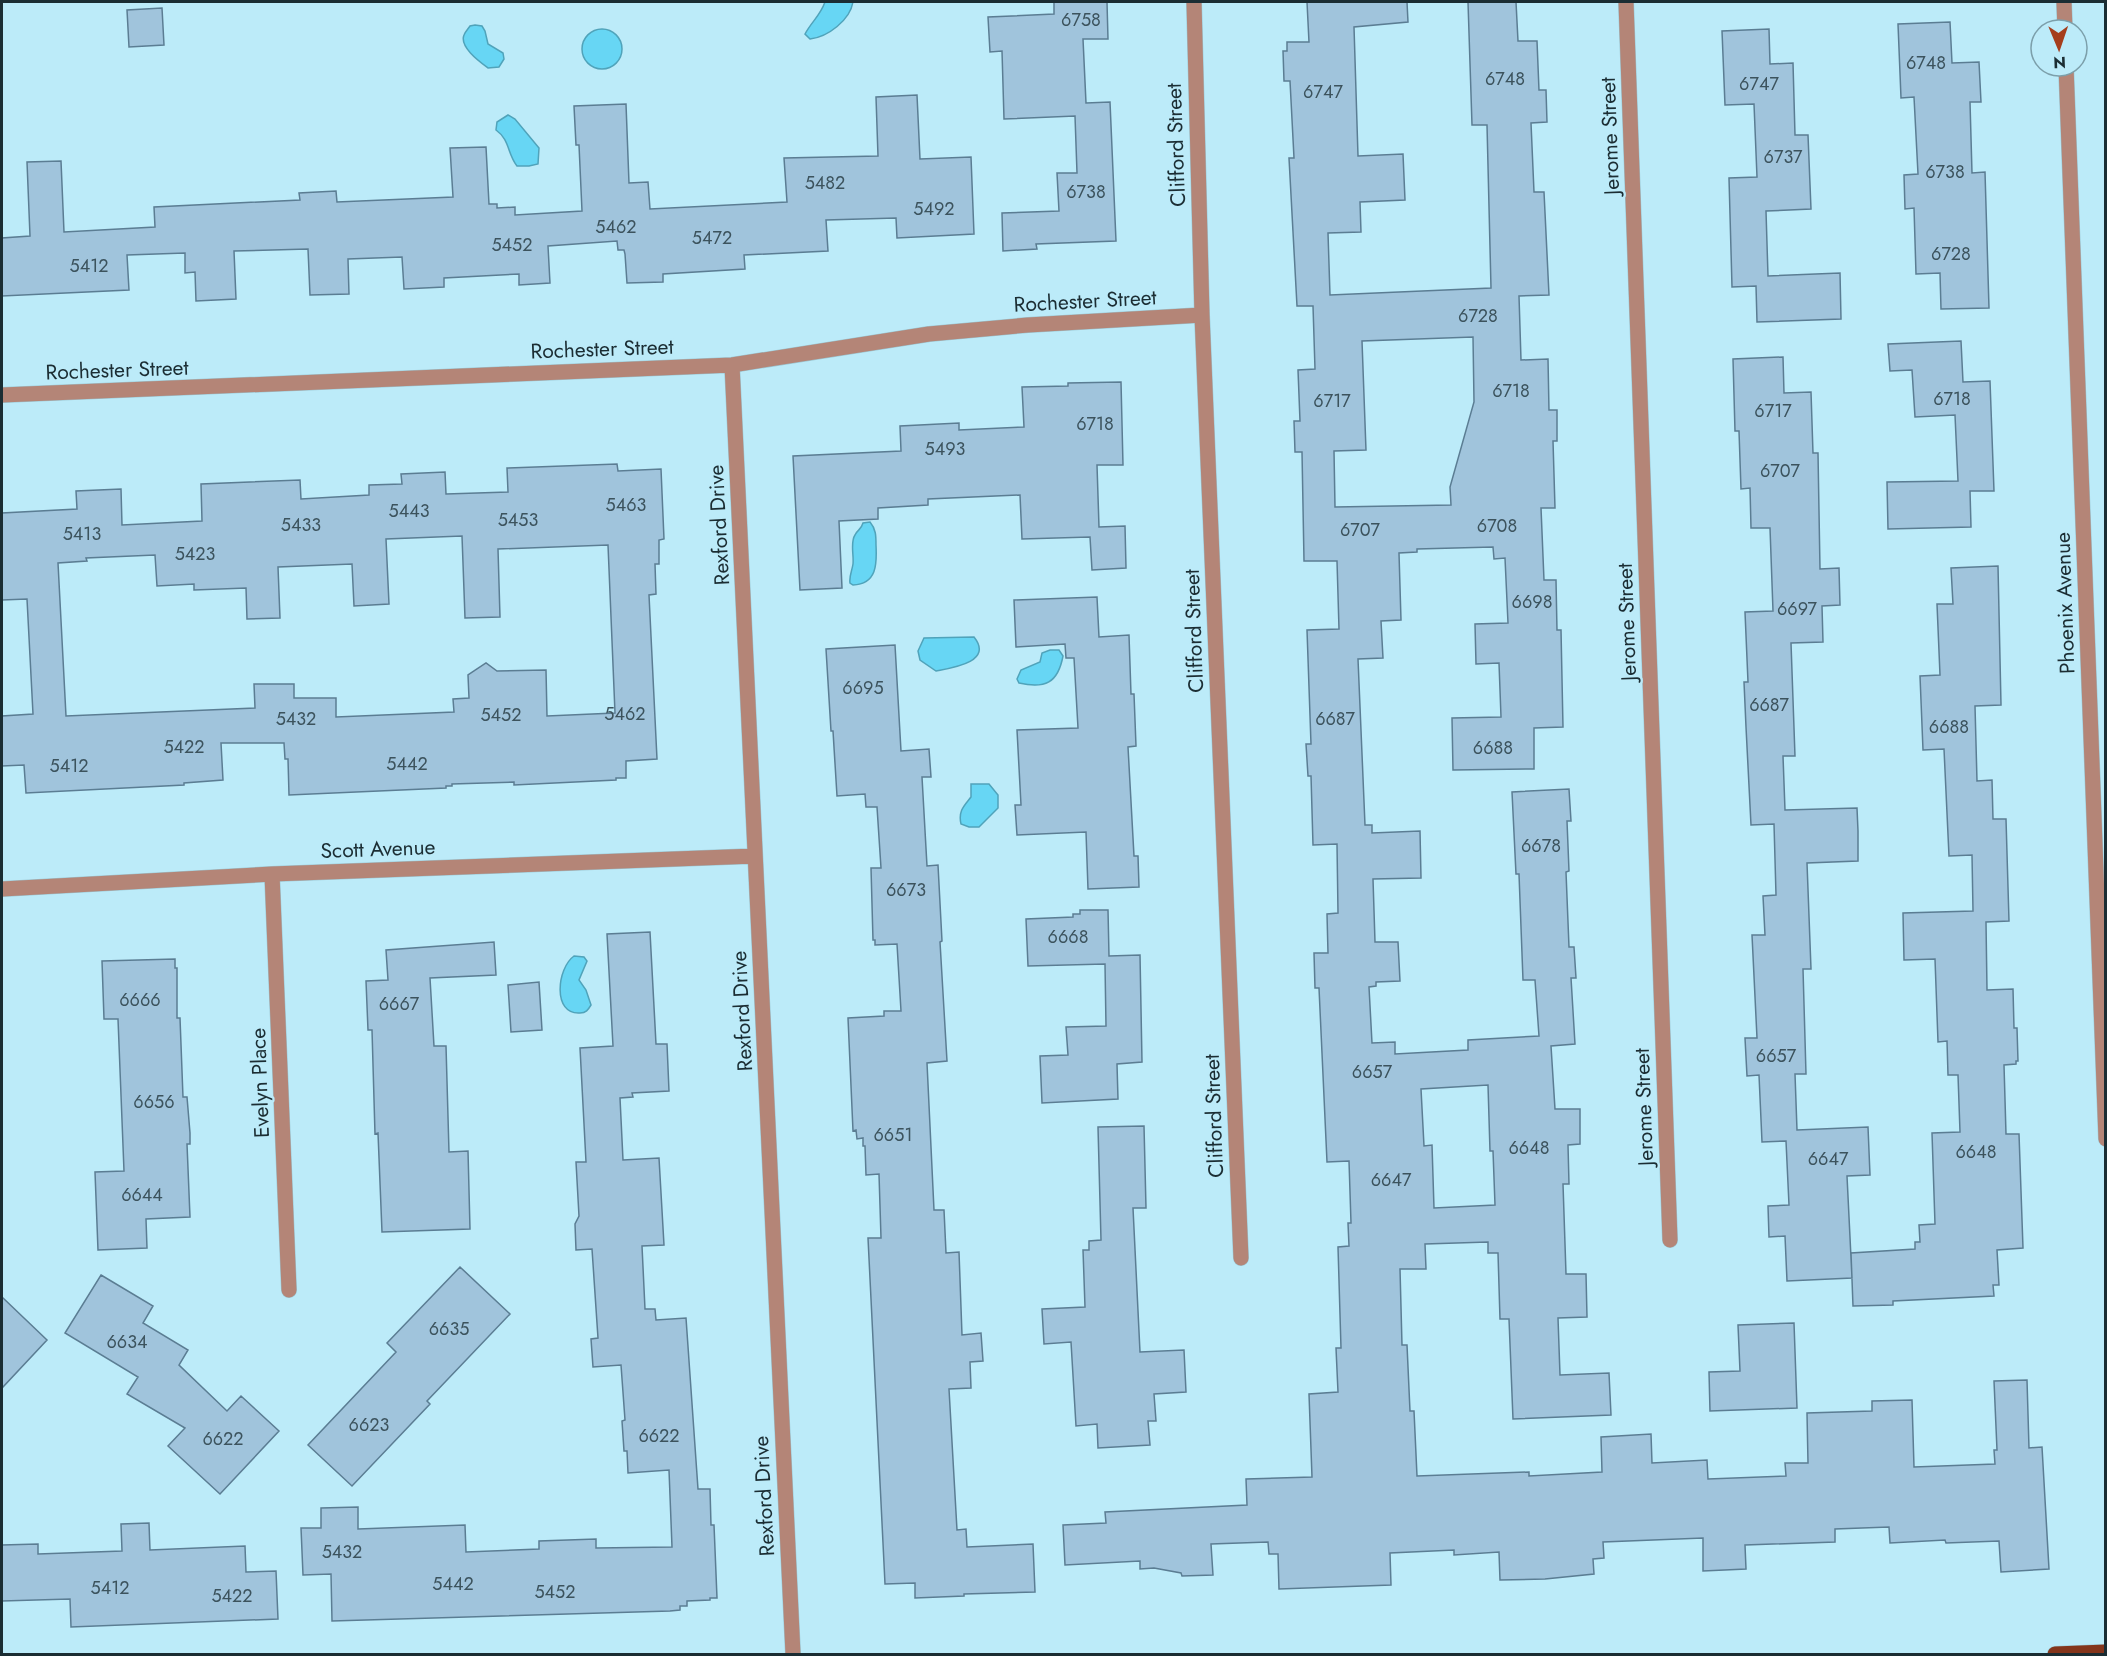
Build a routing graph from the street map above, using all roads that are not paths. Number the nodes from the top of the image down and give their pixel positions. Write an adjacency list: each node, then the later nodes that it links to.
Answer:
1 (1194, 2): 6 (street, Clifford Street)
2 (1626, 2): 13 (street, Jerome Street)
3 (2064, 2): 4 (street)
4 (2065, 18)
5 (2066, 78): 12 (street, Phoenix Avenue)
6 (1202, 315): 7 (street, Rochester Street); 14 (street, Clifford Street)
7 (732, 365): 8 (street, Rochester Street); 9 (street, Rexford Drive)
8 (2, 396)
9 (755, 856): 10 (street, Scott Avenue); 17 (street, Rexford Drive)
10 (272, 874): 11 (street, Scott Avenue); 15 (street, Evelyn Place)
11 (2, 889)
12 (2106, 1139)
13 (1670, 1240)
14 (1241, 1258)
15 (289, 1290)
16 (2106, 1652): 18 (main road)
17 (793, 1654)
18 (2055, 1654)

